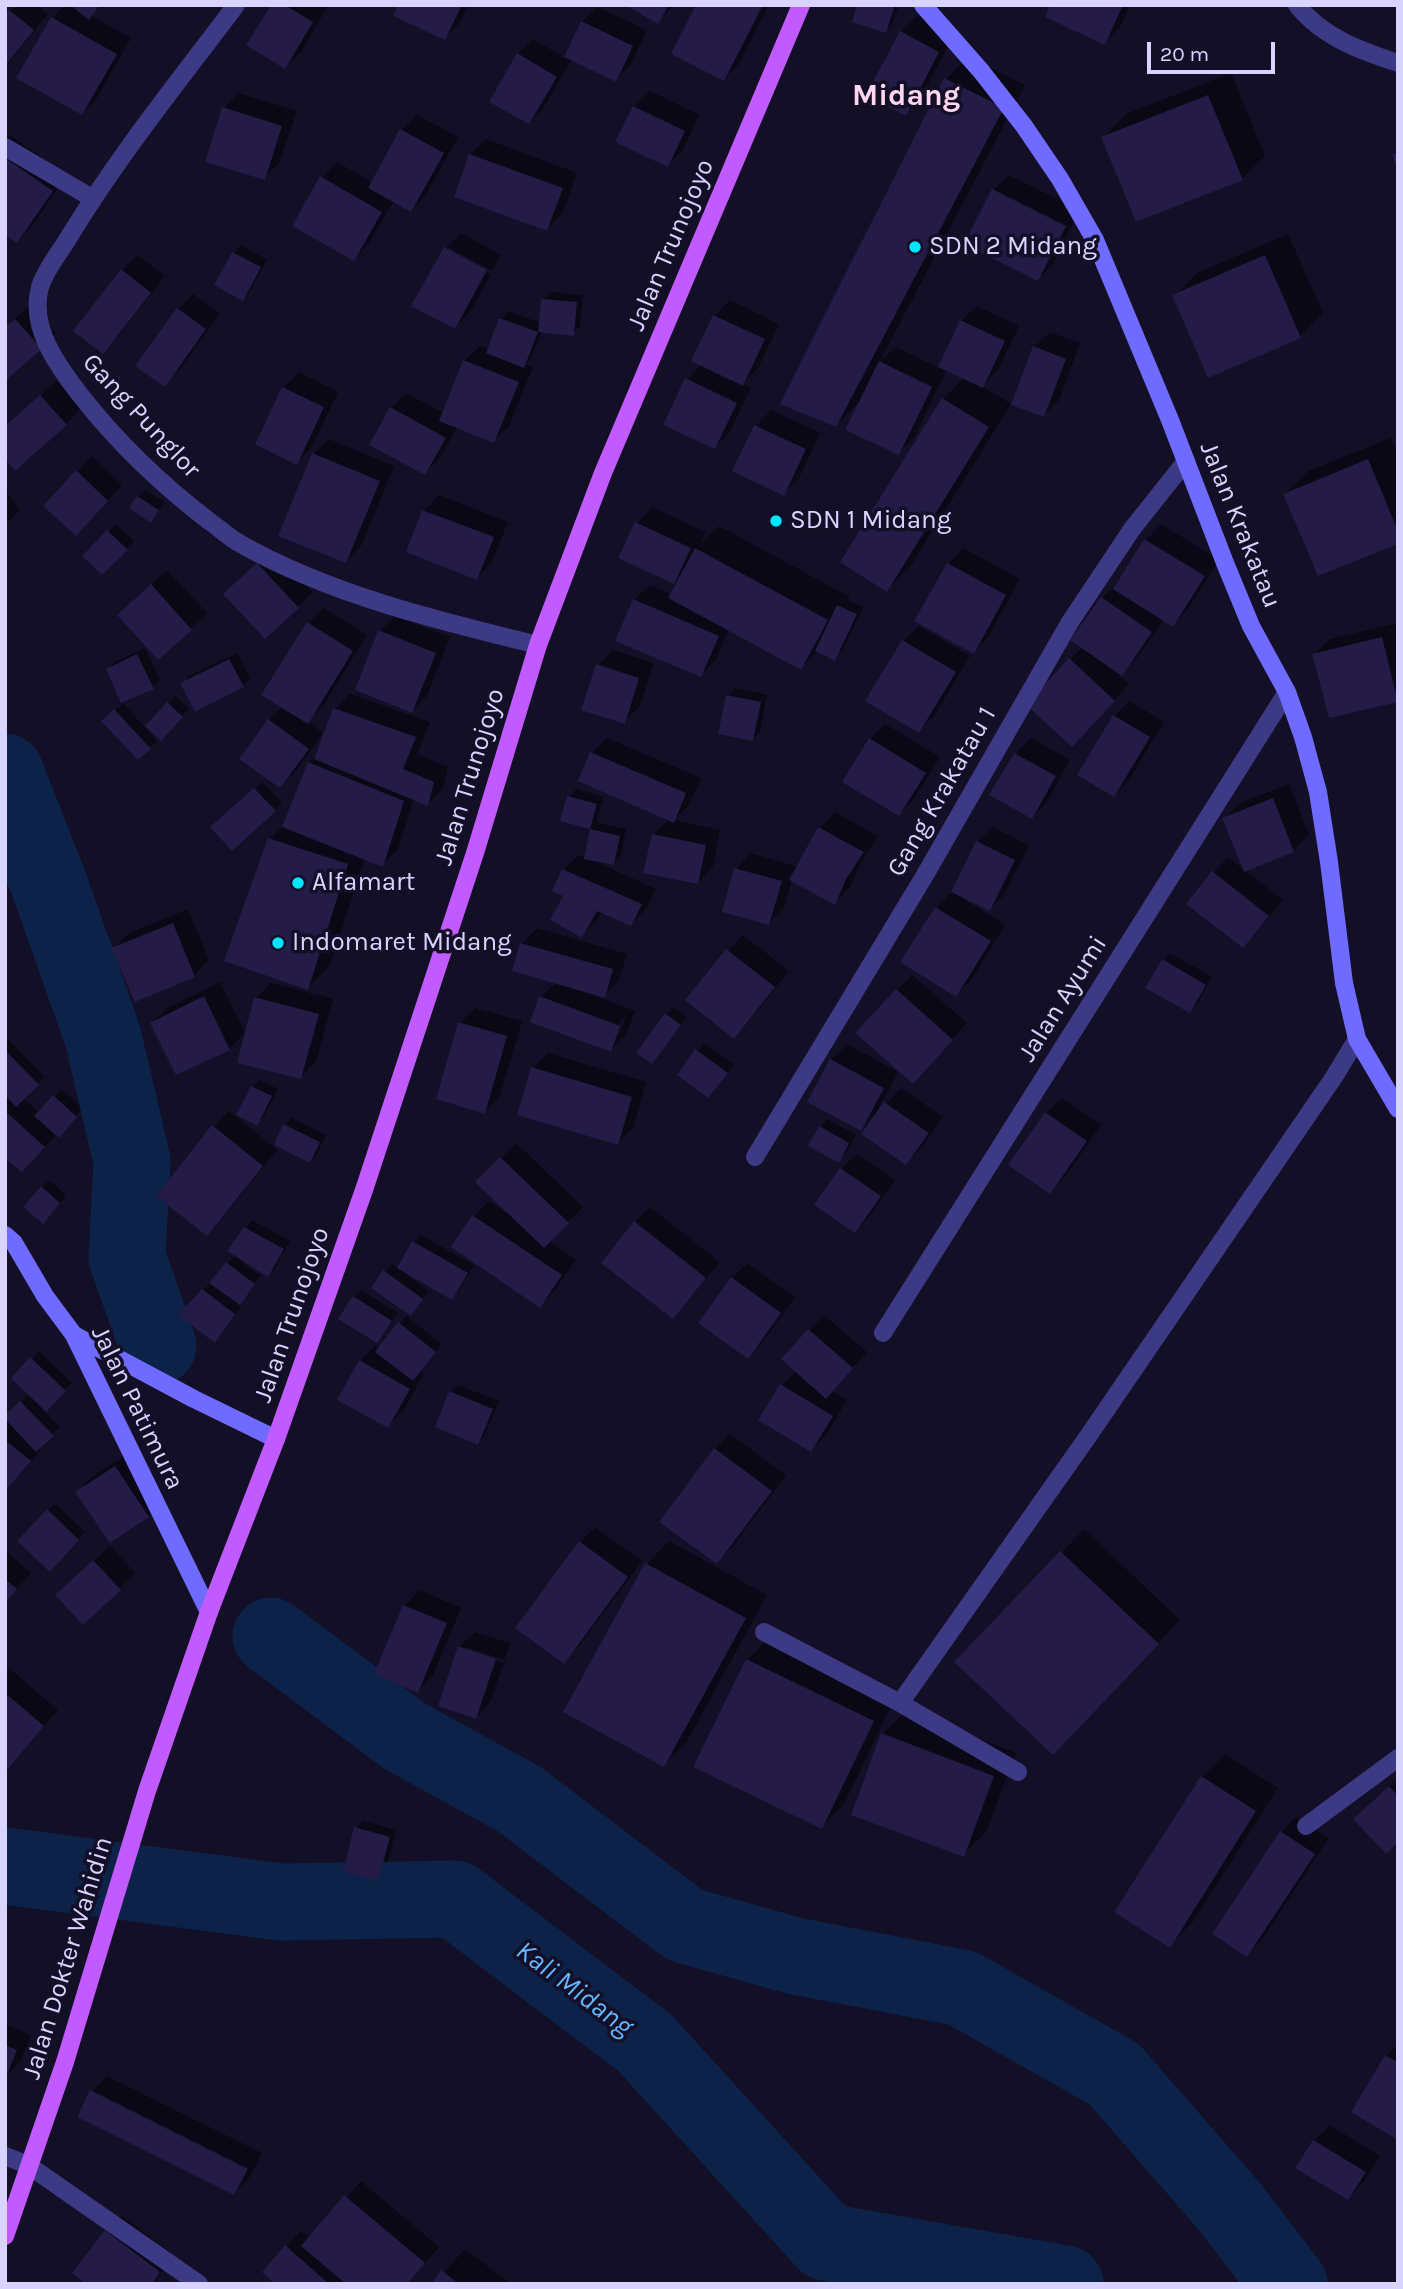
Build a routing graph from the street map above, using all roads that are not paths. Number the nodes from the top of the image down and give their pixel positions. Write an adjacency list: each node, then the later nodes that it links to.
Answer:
1 (236, 5): 7 (street, Gang Punglor)
2 (802, 5): 9 (main road, Jalan Trunojoyo)
3 (923, 5): 8 (street, Jalan Krakatau)
4 (1297, 5): 5 (street)
5 (1398, 63)
6 (5, 147): 7 (street)
7 (92, 198): 9 (street, Gang Punglor)
8 (1186, 461): 10 (street, Jalan Krakatau); 13 (street, Gang Krakatau 1)
9 (538, 645): 17 (main road, Jalan Trunojoyo)
10 (1287, 692): 11 (street, Jalan Krakatau); 15 (street, Jalan Ayumi)
11 (1357, 1039): 12 (street, Jalan Krakatau); 20 (street)
12 (1398, 1110)
13 (755, 1157)
14 (5, 1235): 16 (street, Jalan Patimura)
15 (883, 1333)
16 (74, 1335): 17 (street); 18 (street, Jalan Patimura)
17 (276, 1439): 18 (main road, Jalan Trunojoyo)
18 (209, 1612): 23 (main road, Jalan Trunojoyo)
19 (764, 1632): 20 (street)
20 (900, 1703): 22 (street)
21 (1398, 1758): 24 (street)
22 (1018, 1772)
23 (139, 1815): 26 (main road, Jalan Dokter Wahidin)
24 (1306, 1826)
25 (5, 2156): 26 (street)
26 (29, 2165): 27 (main road, Jalan Dokter Wahidin); 28 (street)
27 (5, 2236)
28 (198, 2284)

